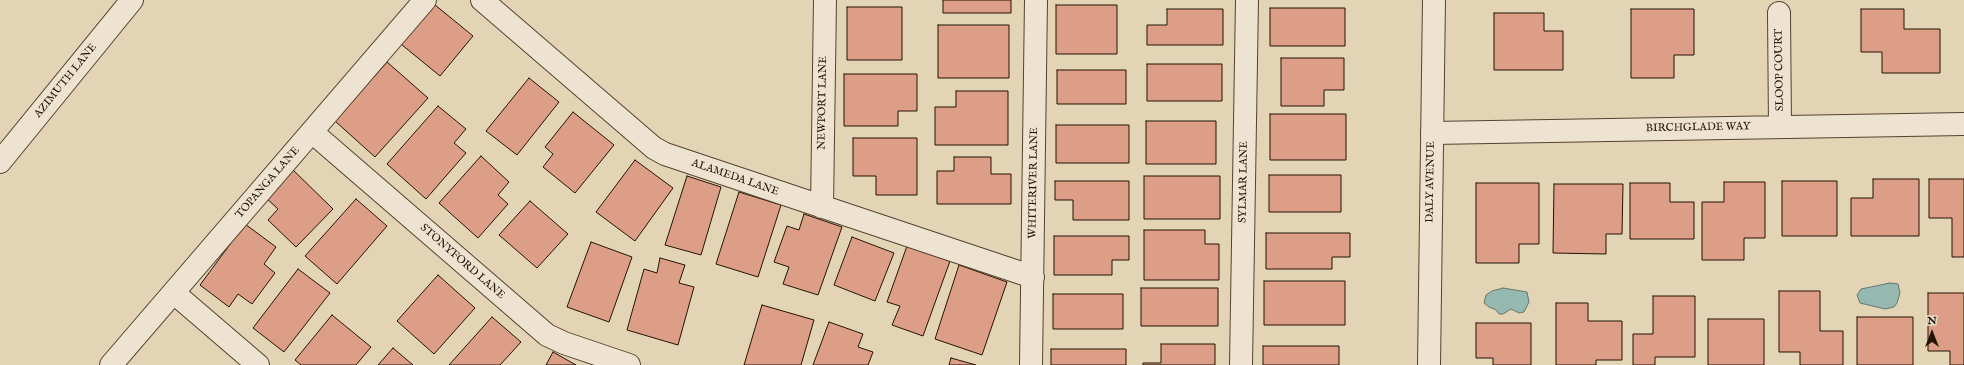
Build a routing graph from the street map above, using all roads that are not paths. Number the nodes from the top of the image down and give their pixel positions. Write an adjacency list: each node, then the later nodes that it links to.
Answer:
1 (132, 0): 13 (street, AZIMUTH LANE)
2 (426, 0): 11 (street, TOPANGA LANE)
3 (482, 0): 14 (street, ALAMEDA LANE)
4 (825, 0): 14 (street, NEWPORT LANE)
5 (1036, 0): 15 (street, WHITERIVER LANE)
6 (1247, 0): 21 (street, SYLMAR LANE)
7 (1434, 0): 12 (street, DALY AVENUE)
8 (1779, 13): 10 (street, SLOOP COURT)
9 (1964, 124): 10 (street, BIRCHGLADE WAY)
10 (1780, 127): 12 (street, BIRCHGLADE WAY)
11 (312, 132): 16 (street, TOPANGA LANE); 19 (street, STONYFORD LANE)
12 (1432, 133): 22 (street, DALY AVENUE)
13 (0, 162)
14 (822, 207): 15 (street, ALAMEDA LANE)
15 (1032, 277): 20 (street, WHITERIVER LANE)
16 (174, 293): 17 (street, TOPANGA LANE); 18 (street)
17 (111, 365)
18 (258, 365)
19 (629, 365)
20 (1031, 365)
21 (1241, 365)
22 (1429, 365)

